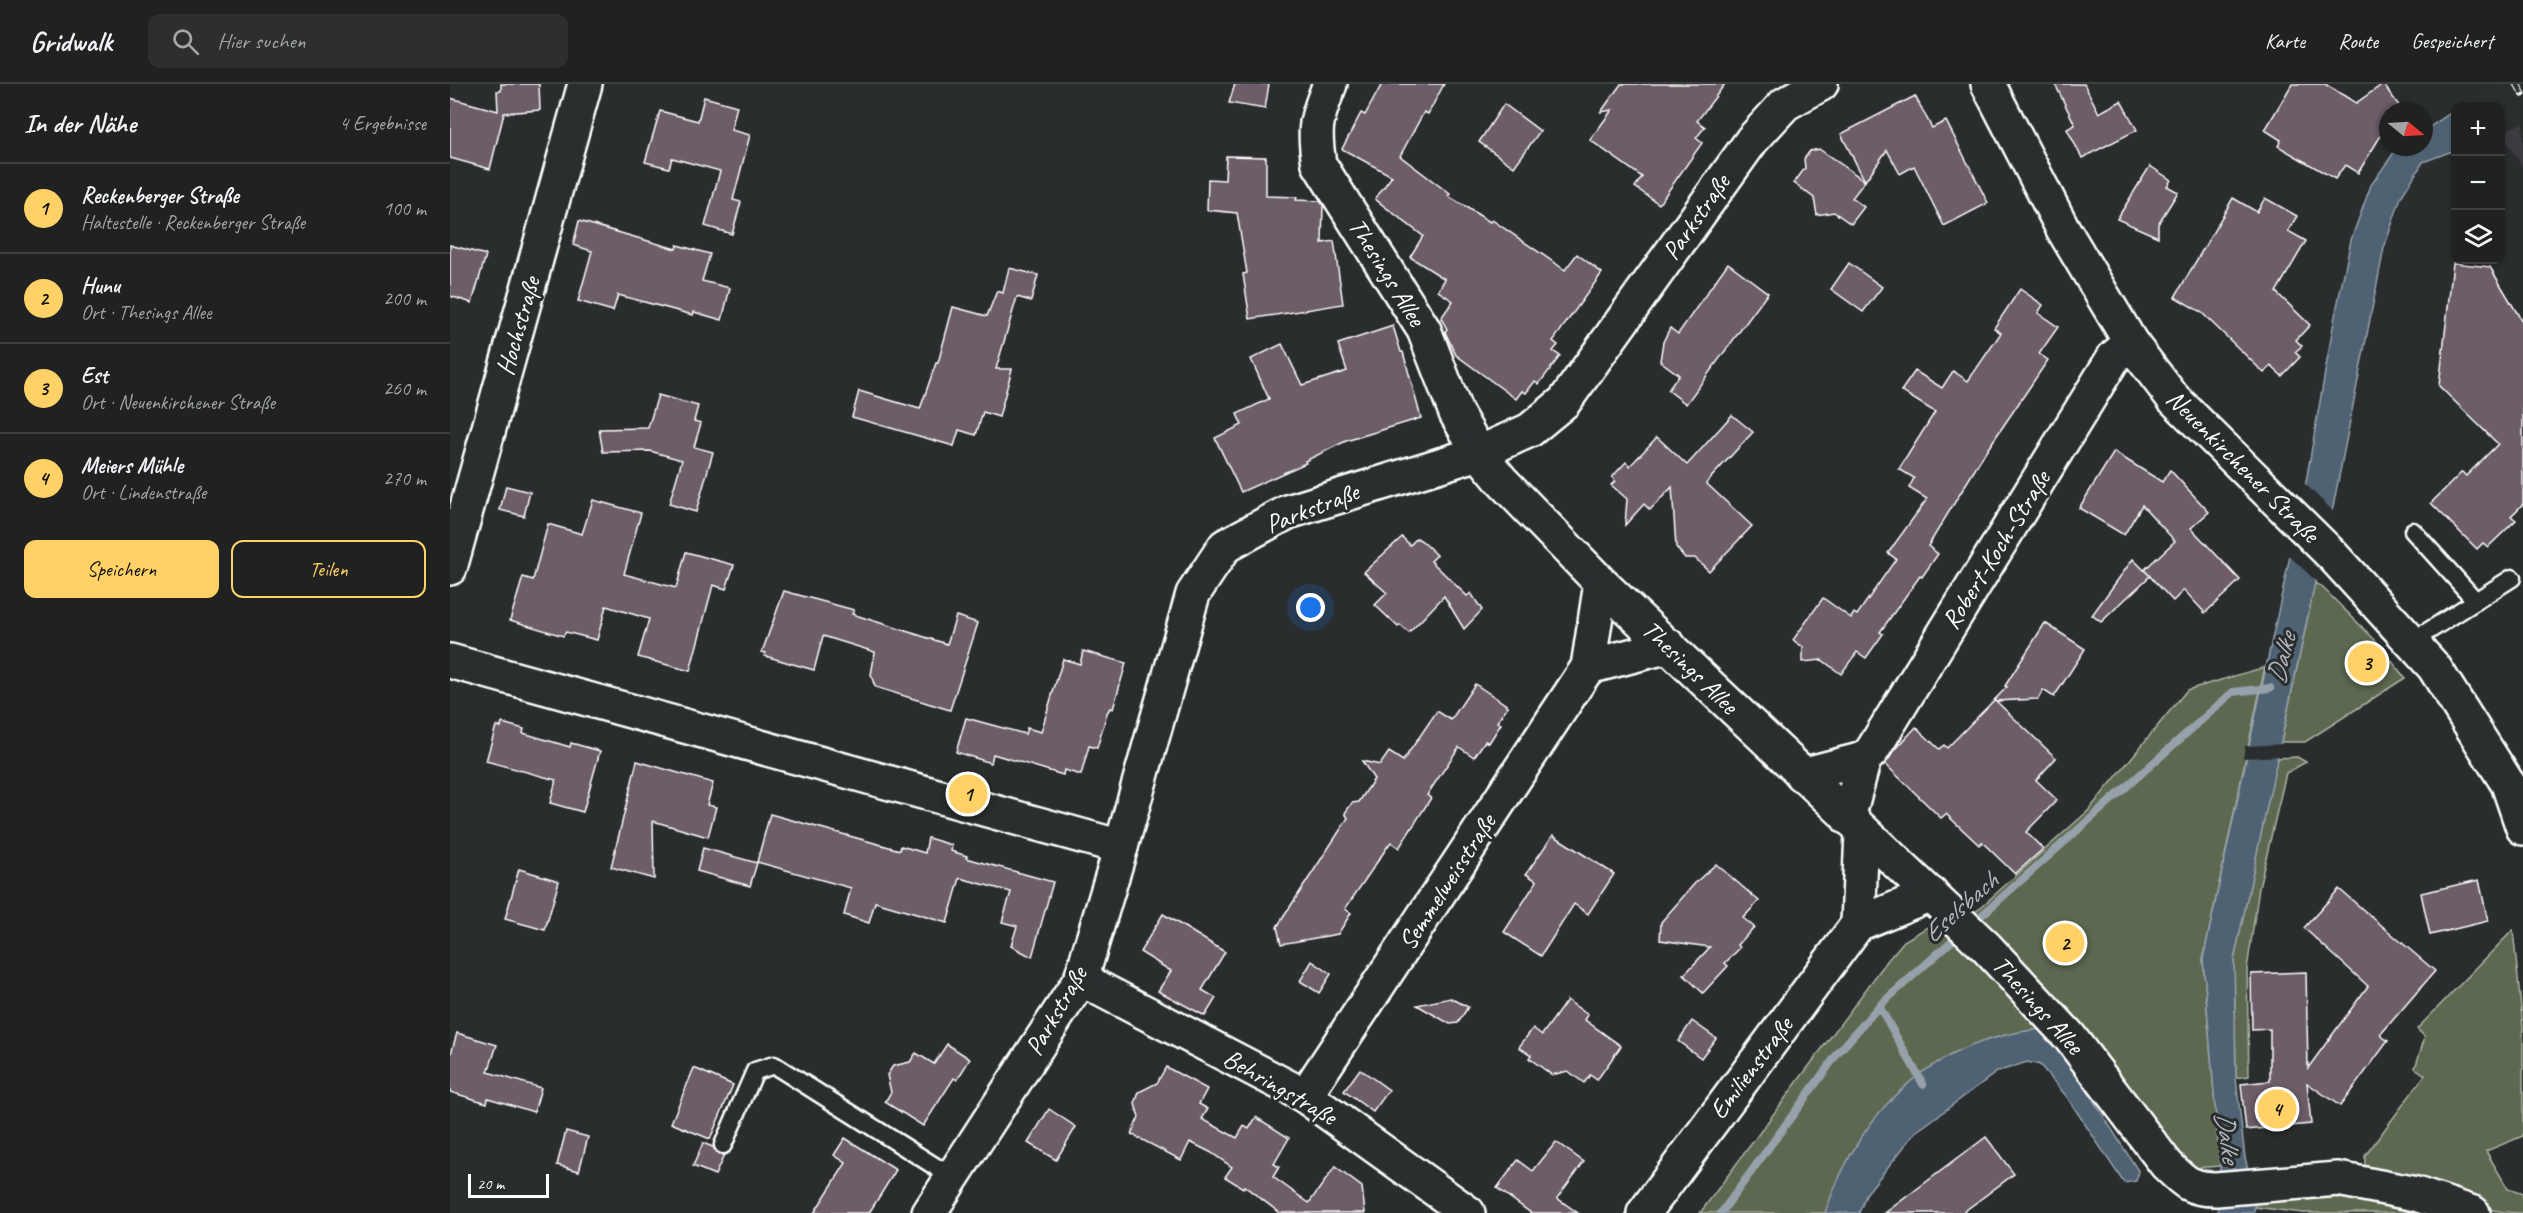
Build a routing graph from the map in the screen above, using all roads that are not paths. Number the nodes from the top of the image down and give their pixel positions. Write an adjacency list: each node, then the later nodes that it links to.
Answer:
1 (585, 84): 8 (street, Hochstraße)
2 (1330, 84): 6 (street, Thesings Allee)
3 (1821, 84): 6 (street, Parkstraße)
4 (1988, 84): 5 (street, Neuenkirchener Straße)
5 (2131, 344): 12 (street, Neuenkirchener Straße); 16 (street, Robert-Koch-Straße)
6 (1479, 453): 10 (street, Thesings Allee); 20 (street, Parkstraße)
7 (2413, 531): 11 (lane)
8 (450, 568)
9 (2512, 578): 11 (lane)
10 (1601, 583): 13 (street, Thesings Allee); 15 (street, Semmelweisstraße)
11 (2476, 601): 12 (lane)
12 (2410, 642): 19 (street, Neuenkirchener Straße)
13 (1669, 646): 15 (street); 17 (street, Thesings Allee)
14 (450, 661): 20 (street)
15 (1588, 667): 24 (street, Semmelweisstraße)
16 (1864, 759): 17 (street); 18 (street, Robert-Koch-Straße)
17 (1802, 775): 18 (street, Thesings Allee)
18 (1855, 825): 21 (street, Thesings Allee); 22 (street)
19 (2523, 828)
20 (1121, 847): 23 (street, Parkstraße)
21 (1931, 894): 22 (street); 30 (street, Thesings Allee)
22 (1858, 924): 29 (street, Emilienstraße)
23 (1081, 978): 24 (street, Behringstraße); 26 (street, Parkstraße)
24 (1305, 1096): 28 (street, Behringstraße)
25 (723, 1145): 26 (lane)
26 (952, 1177): 27 (street, Parkstraße)
27 (929, 1213)
28 (1468, 1213)
29 (1644, 1213)
30 (2473, 1213)

